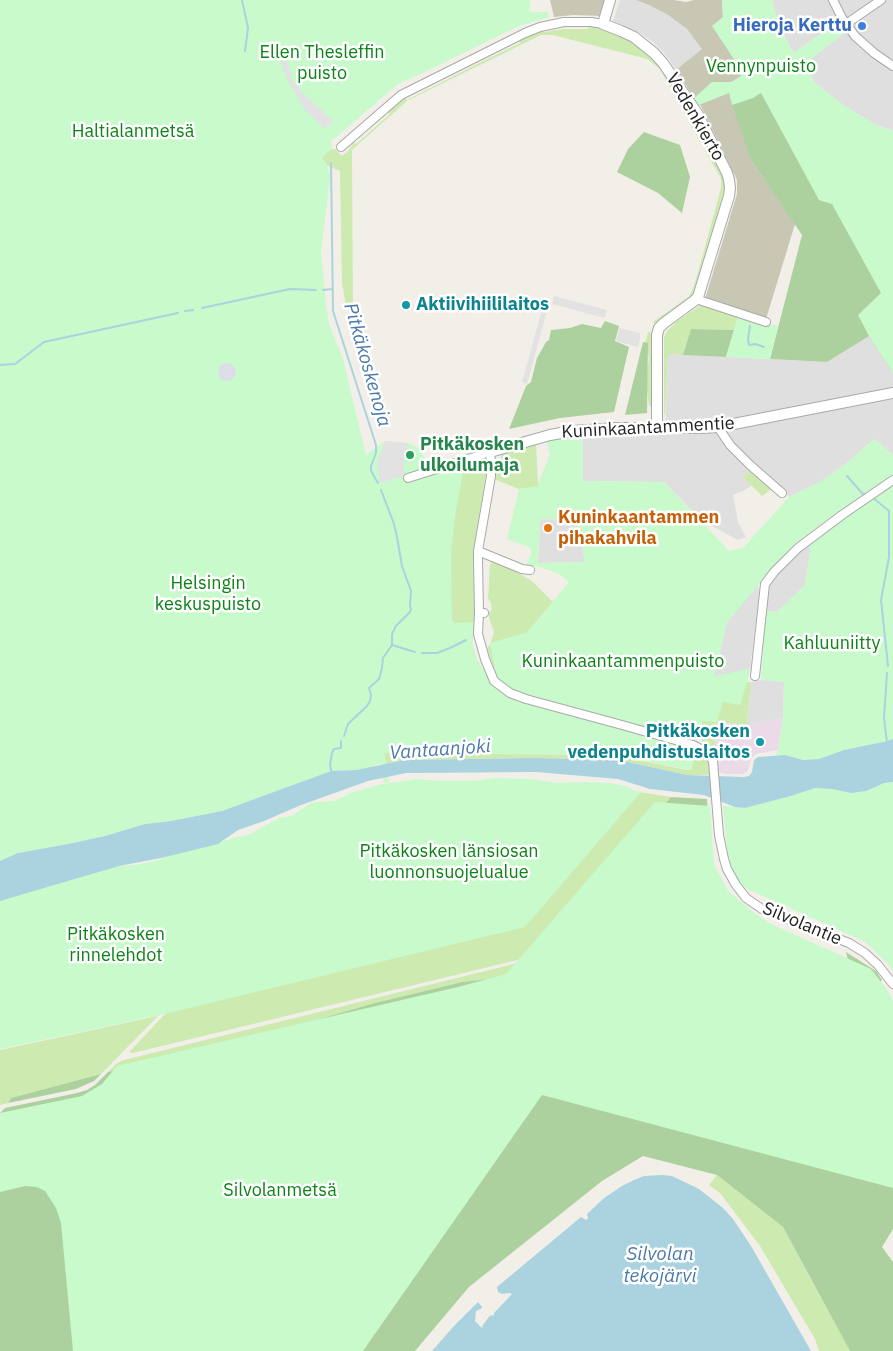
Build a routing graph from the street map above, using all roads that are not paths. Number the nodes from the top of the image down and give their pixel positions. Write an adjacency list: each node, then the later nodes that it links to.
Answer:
1 (610, 0): 4 (street)
2 (833, 0): 5 (street)
3 (881, 0): 5 (street)
4 (603, 24): 7 (street, Vedenkierto); 8 (street, Vedenkierto)
5 (846, 24): 6 (street)
6 (893, 66)
7 (341, 147)
8 (696, 299): 9 (street); 11 (street)
9 (766, 322)
10 (893, 393): 12 (street, Kuninkaantammentie)
11 (657, 427): 12 (street, Kuninkaantammentie); 13 (street, Kuninkaantammentie)
12 (718, 427): 16 (street)
13 (490, 452): 14 (street, Kuninkaantammentie); 17 (street, Silvolantie)
14 (408, 478)
15 (893, 480): 19 (street)
16 (784, 493)
17 (478, 551): 18 (street); 20 (street, Silvolantie)
18 (530, 570)
19 (755, 676)
20 (893, 984)

